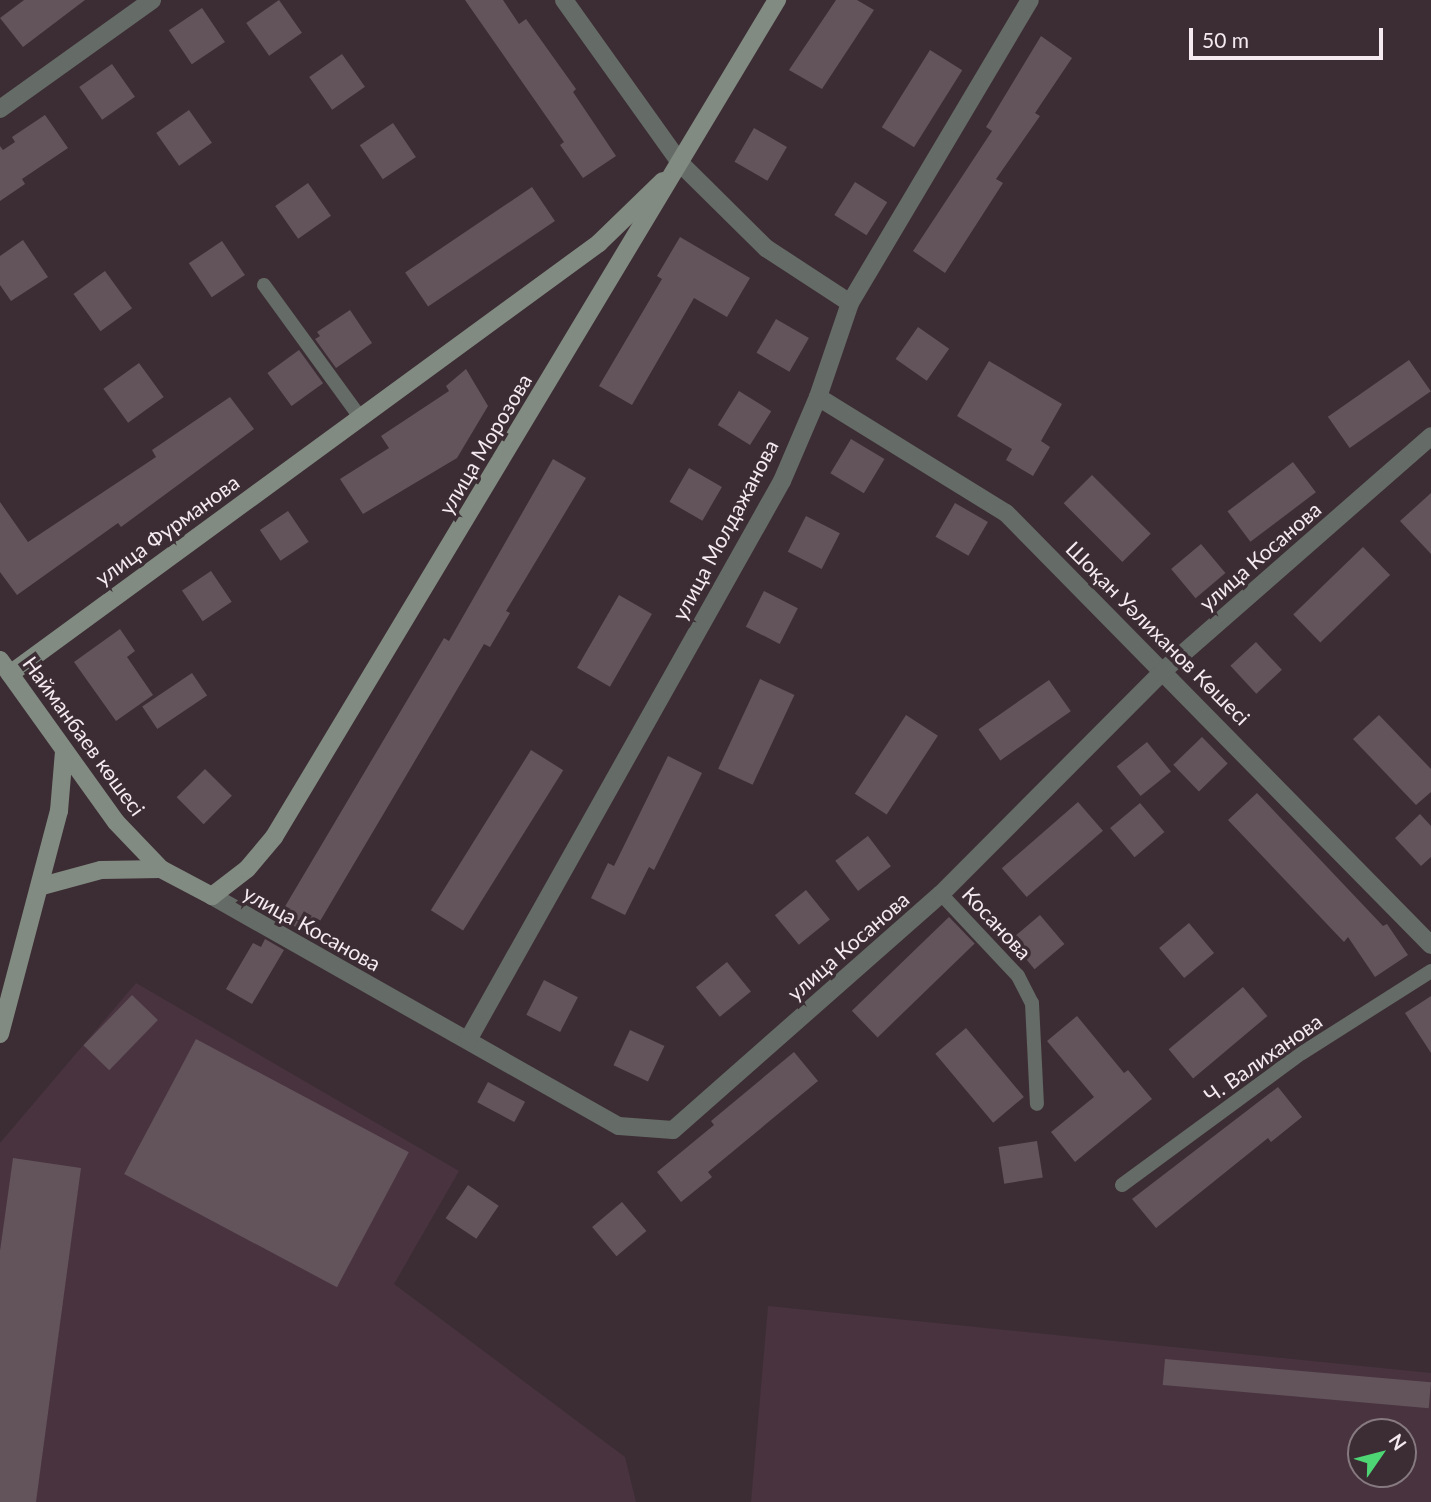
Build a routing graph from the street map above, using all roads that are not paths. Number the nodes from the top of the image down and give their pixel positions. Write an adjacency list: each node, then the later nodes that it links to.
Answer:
1 (152, 0): 5 (street)
2 (564, 0): 6 (street)
3 (777, 0): 6 (main road, улица Морозова)
4 (1030, 0): 8 (street, улица Молдажанова)
5 (0, 109)
6 (681, 164): 8 (street); 10 (main road, улица Фурманова); 18 (main road, улица Морозова)
7 (264, 285): 10 (lane)
8 (850, 303): 9 (street, улица Молдажанова)
9 (818, 397): 12 (street, Шоқан Уәлиханов Көшесі); 22 (street, улица Молдажанова)
10 (360, 417): 13 (main road, улица Фурманова)
11 (1431, 436): 12 (street, улица Косанова)
12 (1164, 670): 17 (street, улица Косанова); 19 (street, Шоқан Уәлиханов Көшесі)
13 (3, 671): 14 (main road, Найманбаев көшесі)
14 (64, 752): 15 (main road, Найманбаев көшесі); 16 (main road)
15 (161, 869): 16 (main road); 18 (main road)
16 (42, 886): 21 (main road)
17 (941, 894): 22 (street, улица Косанова); 23 (lane, Косанова)
18 (212, 896): 22 (street, улица Косанова)
19 (1431, 945)
20 (1431, 971): 24 (lane, Ч. Валиханова)
21 (0, 1034)
22 (468, 1040)
23 (1037, 1104)
24 (1122, 1185)

